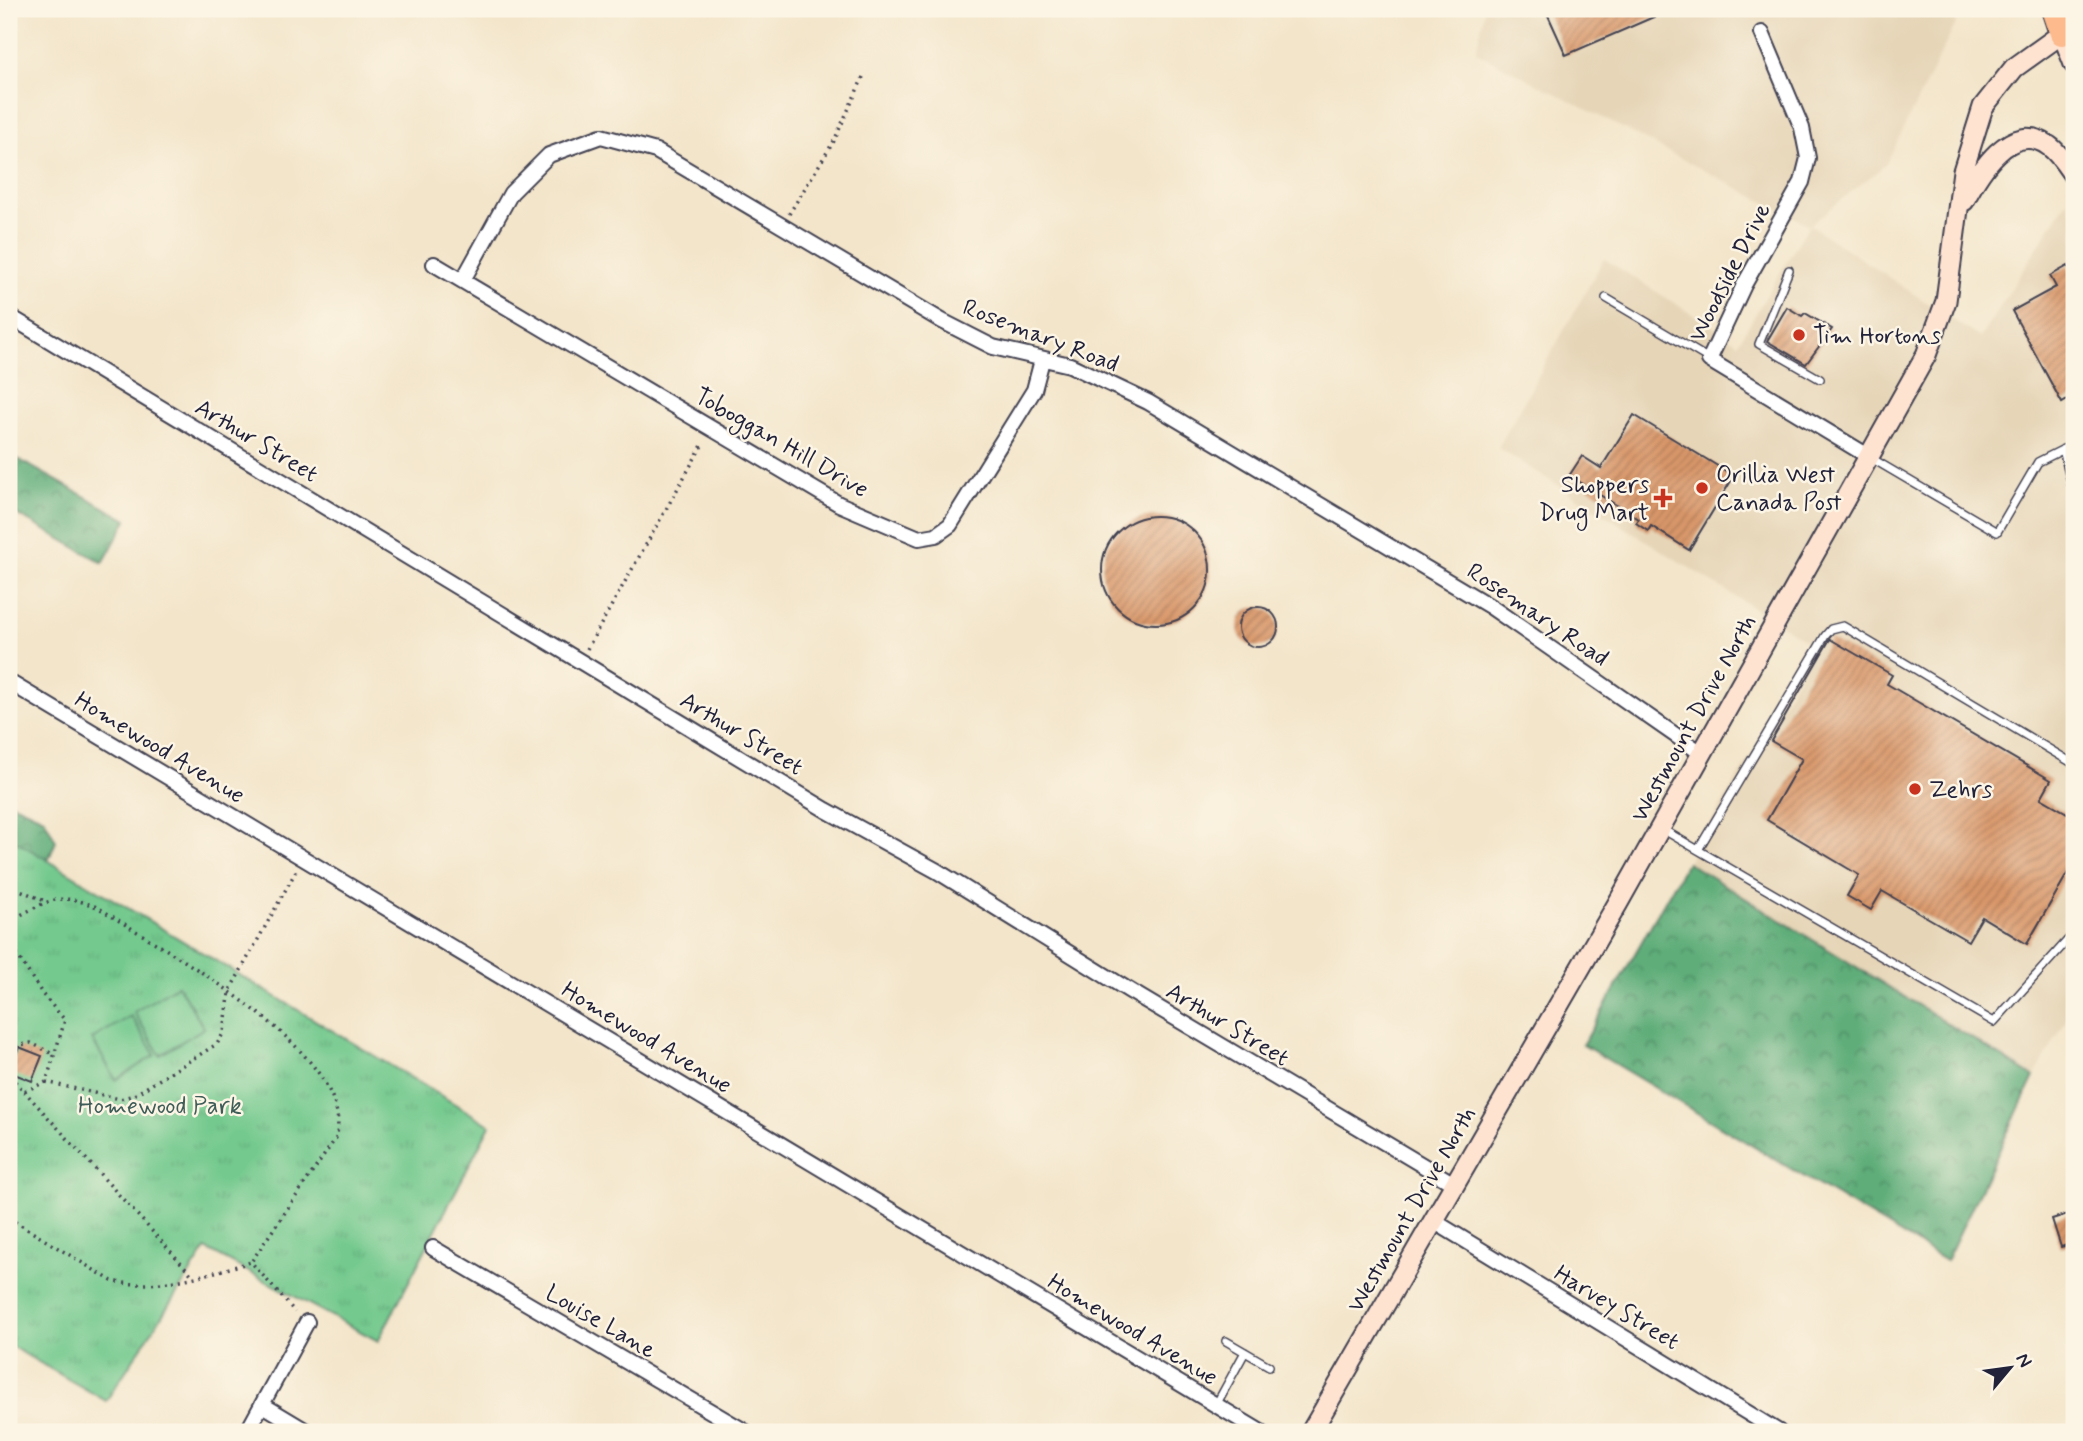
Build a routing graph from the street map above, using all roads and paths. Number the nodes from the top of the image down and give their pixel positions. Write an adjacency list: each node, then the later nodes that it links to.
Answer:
1 (2054, 9): 2 (highway)
2 (2068, 29): 4 (street); 7 (street, Westmount Drive North)
3 (1762, 33): 15 (street, Woodside Drive)
4 (2074, 64)
5 (864, 75): 8 (path)
6 (2074, 176): 7 (street)
7 (1956, 214): 20 (street, Westmount Drive North)
8 (782, 226): 11 (street, Rosemary Road); 14 (street, Rosemary Road)
9 (434, 264): 11 (street, Toboggan Hill Drive)
10 (1789, 270): 16 (lane)
11 (463, 280): 17 (street, Toboggan Hill Drive)
12 (1605, 298): 15 (lane)
13 (9, 316): 22 (street, Arthur Street)
14 (1042, 360): 17 (street, Toboggan Hill Drive); 24 (street, Rosemary Road)
15 (1709, 360): 20 (street, Woodside Drive)
16 (1820, 379)
17 (712, 428): 22 (path)
18 (2074, 444): 19 (lane)
19 (2063, 449): 20 (lane); 21 (lane)
20 (1868, 456): 24 (street, Westmount Drive North)
21 (2074, 495)
22 (580, 662): 40 (street, Arthur Street)
23 (9, 682): 28 (street, Homewood Avenue)
24 (1700, 753): 26 (street, Westmount Drive North)
25 (2074, 765): 27 (lane)
26 (1660, 827): 27 (lane); 40 (street, Westmount Drive North)
27 (1698, 850): 32 (lane)
28 (303, 860): 34 (path); 51 (street, Homewood Avenue)
29 (9, 885): 30 (path)
30 (47, 902): 31 (path); 34 (path)
31 (9, 921)
32 (2074, 933)
33 (9, 942): 36 (path)
34 (230, 990): 38 (path); 44 (path)
35 (9, 1047): 36 (path)
36 (53, 1054): 38 (path)
37 (9, 1075): 39 (path)
38 (46, 1082): 39 (path)
39 (24, 1091): 45 (path)
40 (1454, 1184): 42 (street, Westmount Drive North)
41 (9, 1218): 45 (path)
42 (1432, 1220): 56 (street, Westmount Drive North); 57 (street, Harvey Street)
43 (433, 1248): 54 (street, Louise Lane)
44 (251, 1262): 45 (path); 46 (path)
45 (194, 1278)
46 (307, 1322): 50 (street)
47 (1226, 1341): 48 (lane)
48 (1245, 1352): 49 (lane); 51 (lane)
49 (1269, 1366)
50 (263, 1405): 52 (street); 53 (street)
51 (1215, 1405): 55 (street, Homewood Avenue)
52 (247, 1432)
53 (309, 1432)
54 (746, 1432)
55 (1261, 1432)
56 (1311, 1432)
57 (1779, 1432)

